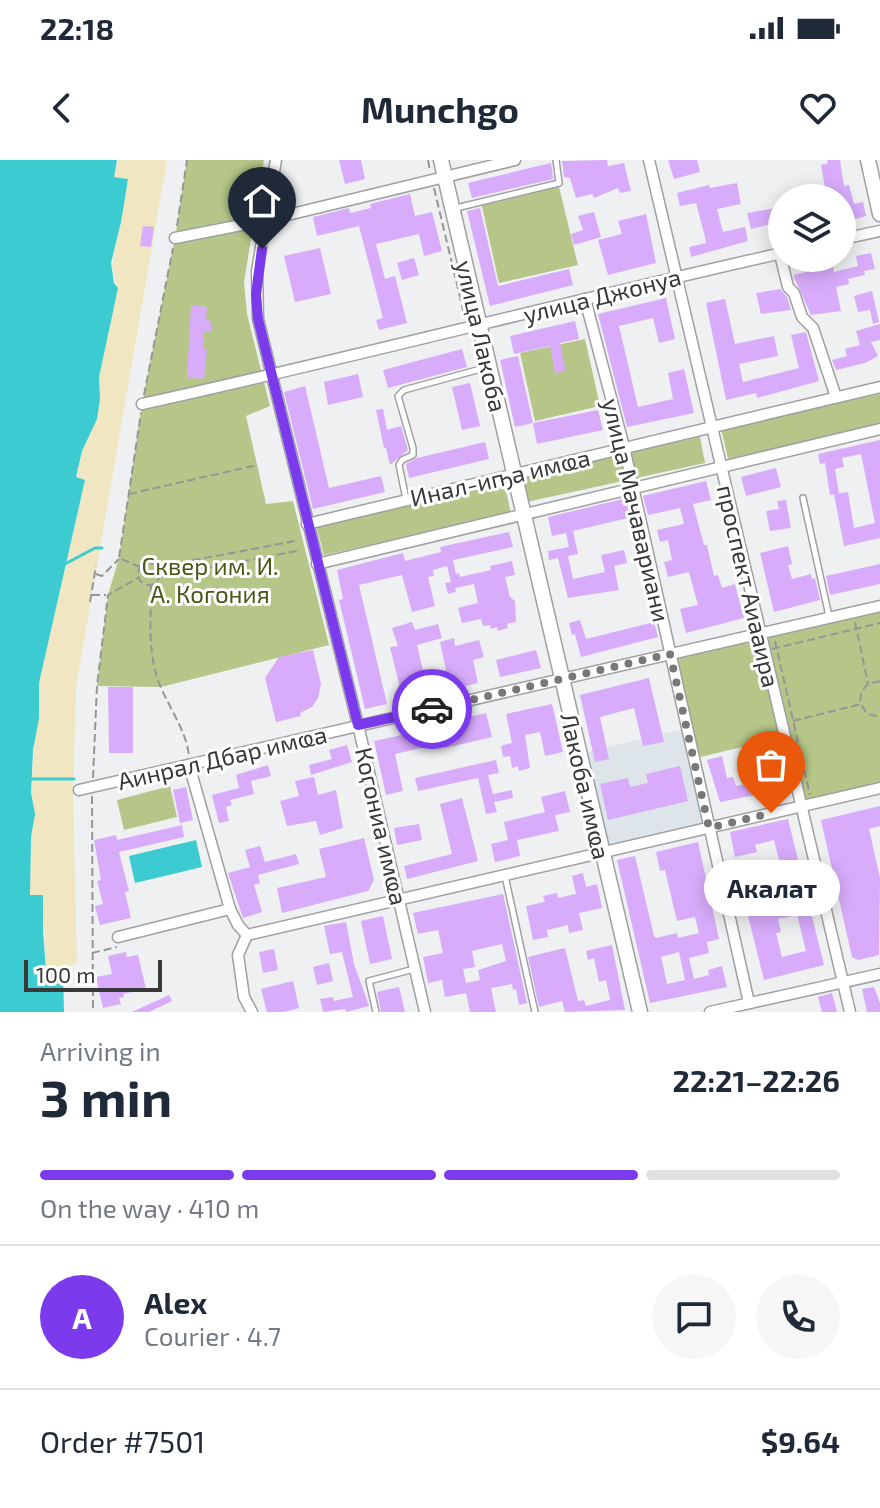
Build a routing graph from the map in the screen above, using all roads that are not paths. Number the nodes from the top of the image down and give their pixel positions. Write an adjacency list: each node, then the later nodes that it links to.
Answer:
1 (276, 160): 10 (street, Коӷониа имҩа)
2 (441, 160): 7 (main road, улица Лакоба)
3 (515, 160): 7 (street)
4 (556, 160): 8 (lane)
5 (649, 160): 16 (street, проспект Аиааира)
6 (868, 160): 9 (main road)
7 (445, 178): 8 (main road, улица Лакоба); 10 (street)
8 (452, 209): 18 (main road, улица Лакоба)
9 (880, 214)
10 (267, 220): 13 (street); 20 (street, Коӷониа имҩа)
11 (880, 231): 12 (street)
12 (856, 236)
13 (175, 238)
14 (768, 256): 16 (street, улица Джонуа)
15 (785, 272): 22 (street)
16 (677, 276): 17 (street, улица Джонуа); 24 (street, проспект Аиааира)
17 (585, 299): 18 (street, улица Джонуа); 26 (street, улица Мачавариани)
18 (479, 325): 19 (main road, улица Лакоба); 20 (street, улица Джонуа)
19 (489, 367): 28 (main road, улица Лакоба); 31 (lane)
20 (272, 375): 23 (street, улица Джонуа); 33 (street, Коӷониа имҩа)
21 (880, 387): 22 (street, Инал-иҧа имҩа)
22 (836, 397): 24 (street, Инал-иҧа имҩа)
23 (142, 404)
24 (712, 427): 26 (street, Инал-иҧа имҩа); 27 (street, проспект Аиааира)
25 (880, 429): 27 (street, Инал-иҧа имҩа)
26 (624, 447): 28 (street, Инал-иҧа имҩа); 29 (street, улица Мачавариани)
27 (721, 466): 29 (street, Инал-иҧа имҩа); 37 (street, проспект Аиааира)
28 (514, 473): 31 (street, Инал-иҧа имҩа); 32 (main road, улица Лакоба)
29 (633, 487): 32 (street, Инал-иҧа имҩа); 38 (street, улица Мачавариани)
30 (803, 498): 36 (lane)
31 (406, 499): 33 (street, Инал-иҧа имҩа)
32 (523, 513): 34 (street, Инал-иҧа имҩа); 39 (main road, Лакоба имҩа)
33 (307, 524): 34 (street, Коӷониа имҩа)
34 (317, 564): 40 (street, Коӷониа имҩа)
35 (880, 606): 36 (street, Аинрал Дбар имҩа)
36 (829, 617): 37 (street, Аинрал Дбар имҩа)
37 (760, 633): 38 (street, Аинрал Дбар имҩа); 44 (street, проспект Аиааира)
38 (670, 654): 39 (street, Аинрал Дбар имҩа); 45 (street, улица Мачавариани)
39 (561, 679): 40 (street, Аинрал Дбар имҩа); 46 (main road, Лакоба имҩа)
40 (358, 725): 41 (street, Аинрал Дбар имҩа); 48 (street, Коӷониа имҩа)
41 (189, 765): 43 (street, Аинрал Дбар имҩа); 49 (street)
42 (880, 788): 44 (street)
43 (79, 790)
44 (807, 805): 45 (street); 54 (street, проспект Аиааира)
45 (709, 828): 46 (street); 55 (street, улица Мачавариани)
46 (602, 853): 47 (street); 61 (main road, Лакоба имҩа)
47 (505, 875): 48 (street); 60 (lane)
48 (398, 900): 50 (street); 52 (street, Коӷониа имҩа)
49 (230, 909): 50 (street); 51 (street)
50 (247, 935): 57 (street)
51 (118, 937)
52 (415, 969): 58 (lane); 59 (street, Коӷониа имҩа)
53 (880, 974): 54 (street)
54 (843, 982): 55 (street); 56 (street, проспект Аиааира)
55 (749, 1003): 62 (street)
56 (850, 1010)
57 (252, 1012)
58 (376, 1012)
59 (425, 1012)
60 (535, 1012)
61 (640, 1012)
62 (710, 1012)

